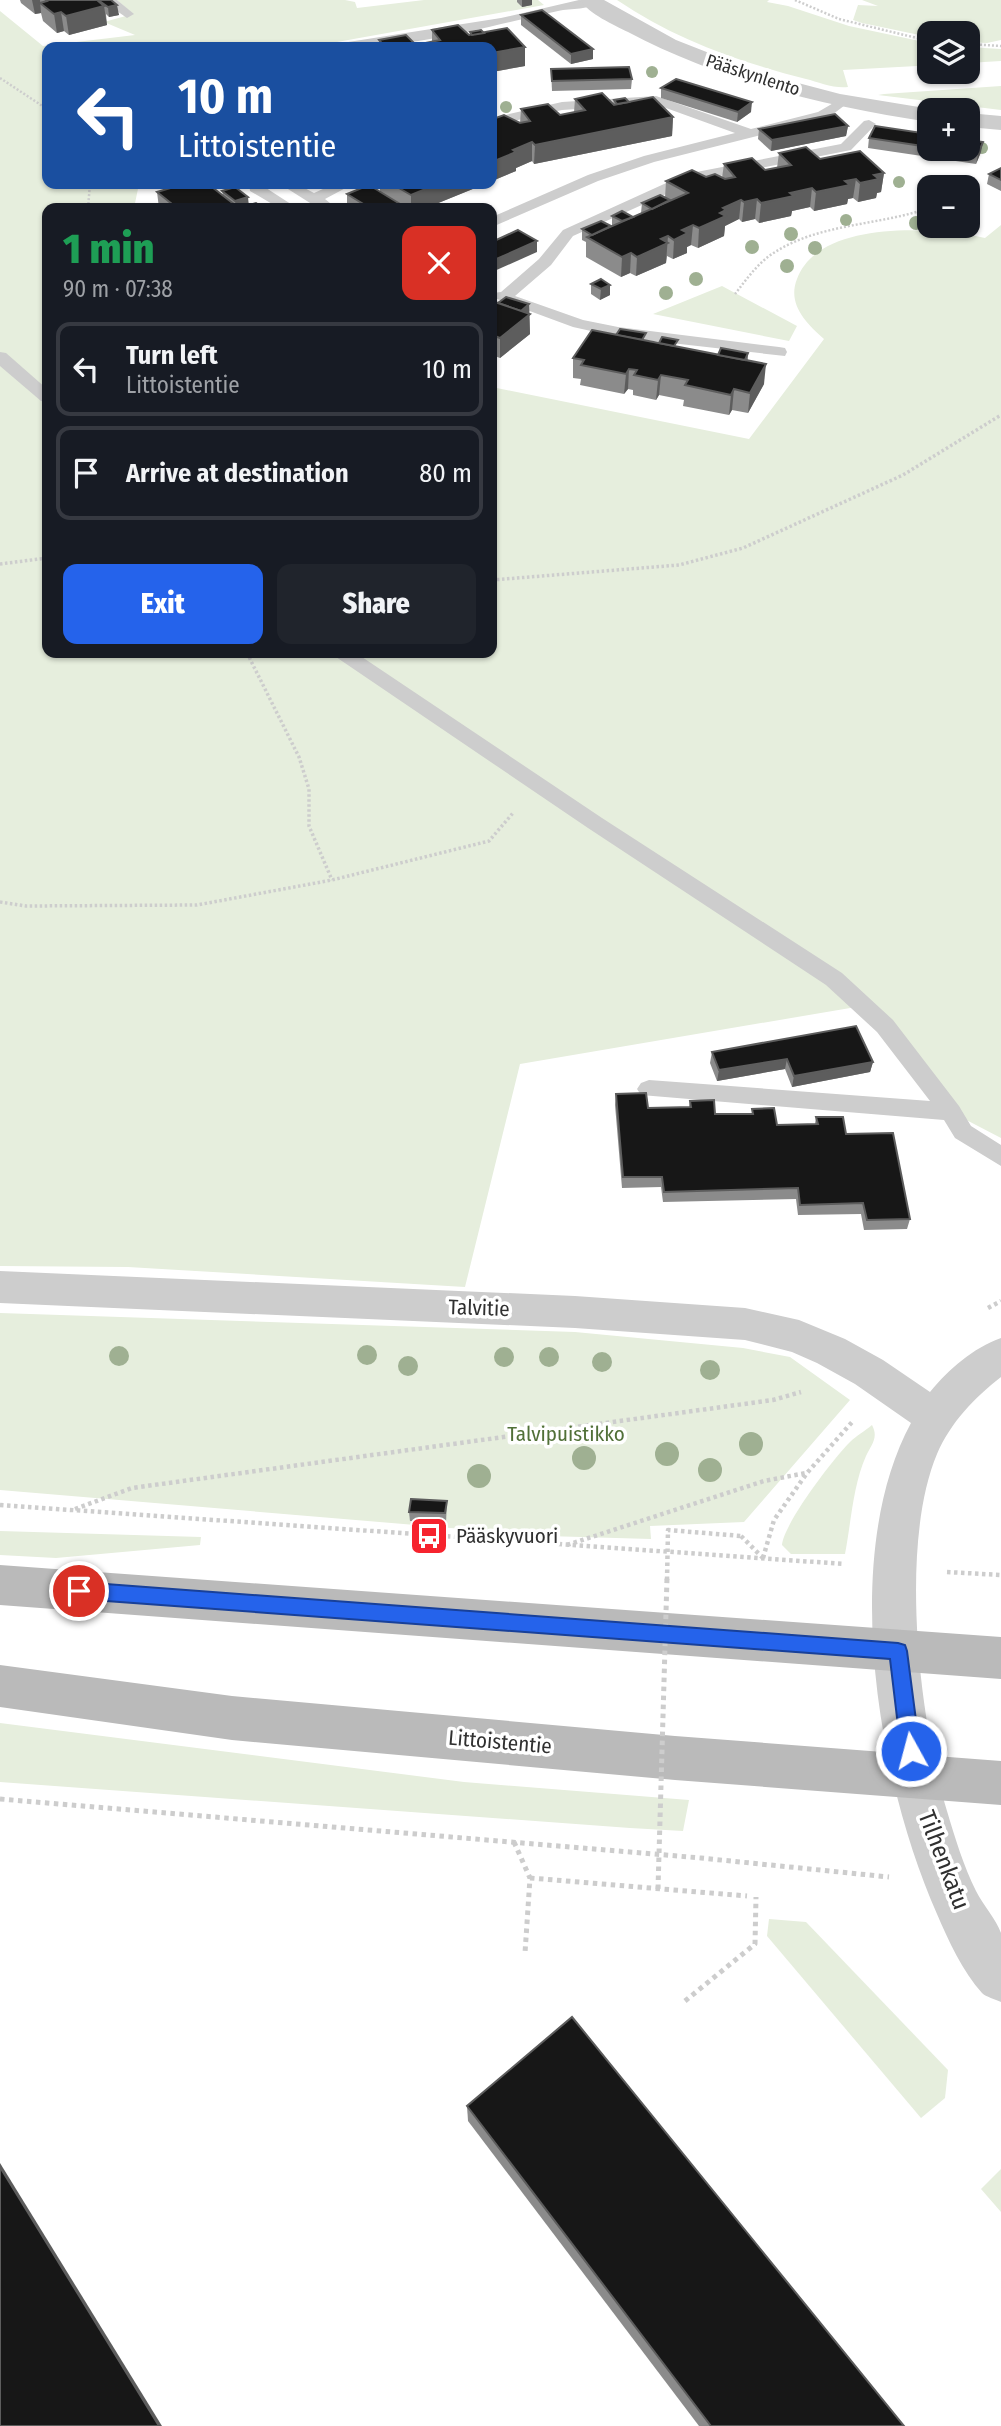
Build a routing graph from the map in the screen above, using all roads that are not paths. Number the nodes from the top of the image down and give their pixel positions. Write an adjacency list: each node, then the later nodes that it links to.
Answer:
1 (108, 0): 3 (lane)
2 (591, 1): 4 (lane); 5 (street, Pääskynlento)
3 (127, 15)
4 (374, 42)
5 (842, 102): 6 (street, Pääskynlento); 11 (lane)
6 (917, 113)
7 (497, 121): 11 (lane)
8 (980, 121): 9 (street)
9 (1001, 123)
10 (869, 124): 19 (lane)
11 (751, 134): 18 (lane)
12 (258, 189): 16 (lane)
13 (297, 189): 15 (lane)
14 (334, 189): 15 (lane)
15 (315, 198): 17 (lane)
16 (281, 203)
17 (322, 203)
18 (497, 220)
19 (498, 296): 20 (lane)
20 (779, 352)
21 (0, 357): 22 (lane)
22 (42, 393)
23 (350, 658): 25 (lane)
24 (649, 1089): 25 (lane)
25 (951, 1112): 26 (lane)
26 (1001, 1157)
27 (0, 1287): 29 (street, Talvitie)
28 (1001, 1355): 29 (street)
29 (934, 1417): 31 (street)
30 (0, 1585): 31 (main road)
31 (898, 1651): 32 (main road); 34 (street, Tilhenkatu)
32 (1001, 1658)
33 (0, 1686): 34 (main road, Littoistentie)
34 (914, 1776): 35 (main road, Littoistentie); 36 (street, Tilhenkatu)
35 (1001, 1783)
36 (1001, 1977)

